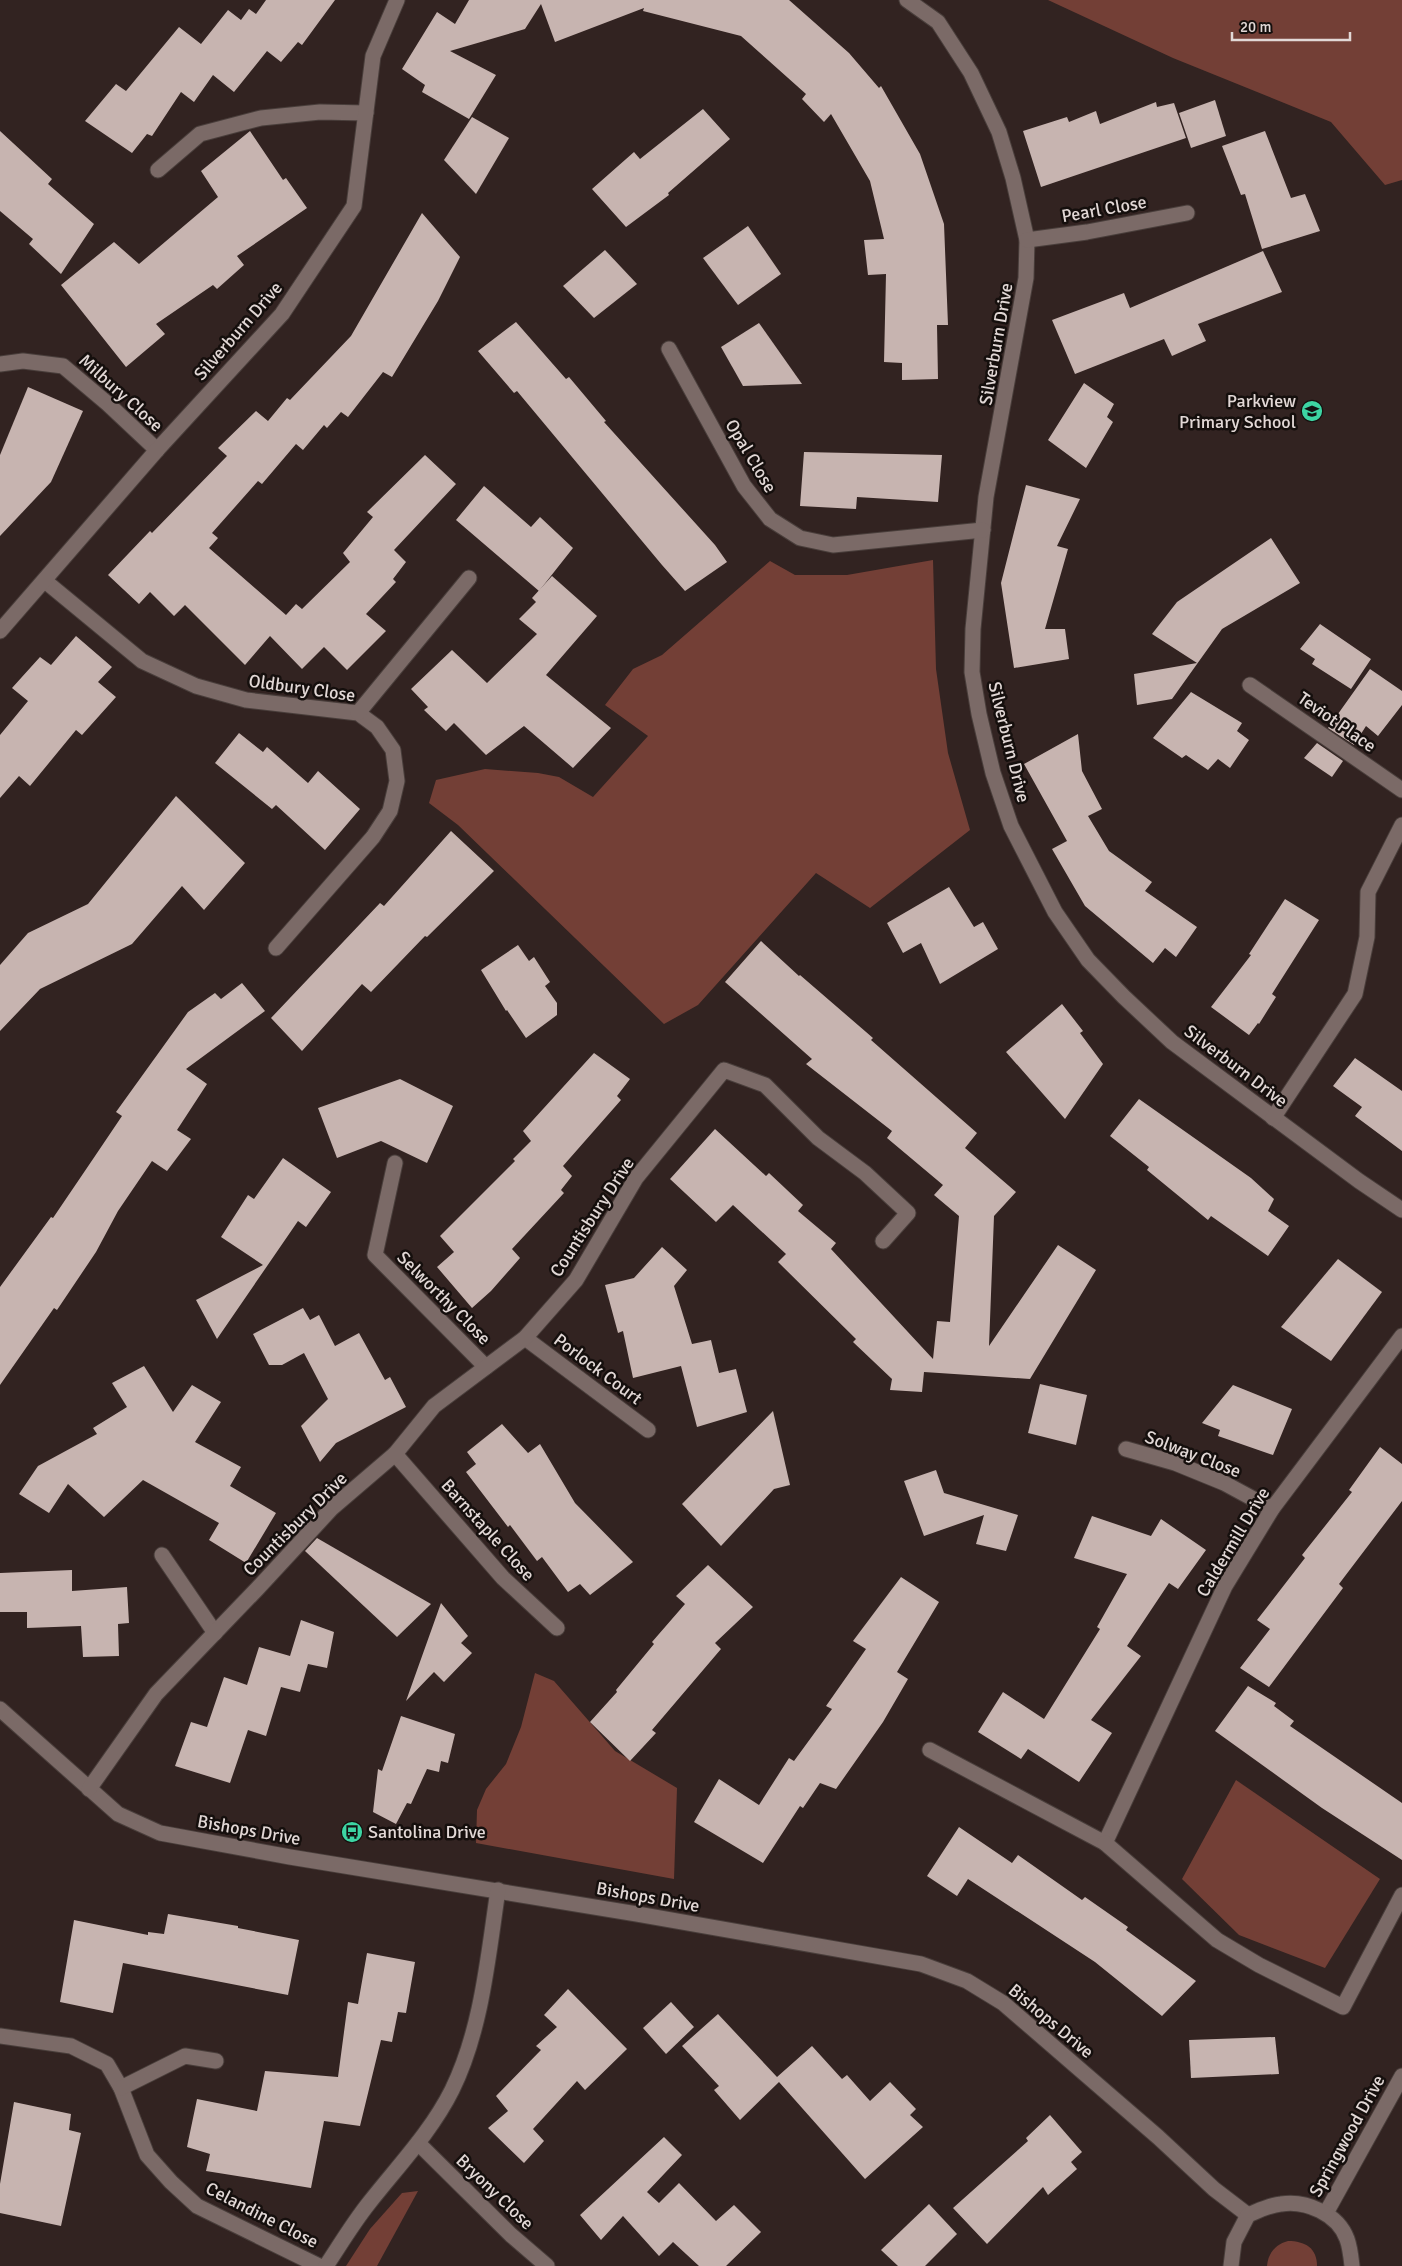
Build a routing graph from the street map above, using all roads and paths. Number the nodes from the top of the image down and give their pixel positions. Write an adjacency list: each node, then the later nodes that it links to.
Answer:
1 (397, 0): 3 (street, Silverburn Drive)
2 (907, 0): 6 (street, Silverburn Drive)
3 (366, 113): 4 (street); 9 (street, Silverburn Drive)
4 (158, 170)
5 (1187, 213): 6 (street, Pearl Close)
6 (1027, 240): 10 (street, Silverburn Drive)
7 (669, 349): 10 (street, Opal Close)
8 (0, 364): 9 (street, Milbury Close)
9 (157, 450): 12 (street, Silverburn Drive)
10 (983, 530): 19 (street, Silverburn Drive)
11 (469, 578): 15 (street)
12 (45, 581): 13 (street, Silverburn Drive); 15 (street, Oldbury Close)
13 (0, 632)
14 (1250, 685): 16 (street, Teviot Place)
15 (358, 713): 18 (street, Oldbury Close)
16 (1402, 790)
17 (1402, 825): 19 (street)
18 (276, 948)
19 (1273, 1118): 21 (street, Silverburn Drive)
20 (395, 1163): 25 (street, Selworthy Close)
21 (1402, 1210)
22 (883, 1241): 24 (street, Countisbury Drive)
23 (1402, 1336): 29 (street, Caldermill Drive)
24 (525, 1338): 25 (street, Countisbury Drive); 26 (street, Porlock Court)
25 (486, 1367): 28 (street, Countisbury Drive)
26 (648, 1430)
27 (1126, 1448): 29 (street, Solway Close)
28 (395, 1454): 31 (street, Barnstaple Close); 32 (street, Countisbury Drive)
29 (1272, 1509): 36 (street, Caldermill Drive)
30 (162, 1555): 32 (street)
31 (558, 1628)
32 (215, 1633): 35 (street, Countisbury Drive)
33 (0, 1709): 35 (street, Bishops Drive)
34 (930, 1750): 36 (street)
35 (89, 1789): 37 (street, Bishops Drive)
36 (1105, 1842): 38 (street)
37 (498, 1890): 43 (street); 45 (street, Bishops Drive)
38 (1402, 1894)
39 (0, 2036): 42 (street, Celandine Close)
40 (216, 2061): 42 (street)
41 (1402, 2076): 44 (street, Springwood Drive)
42 (121, 2088): 46 (street, Celandine Close)
43 (418, 2143): 47 (street); 48 (street, Bryony Close)
44 (1326, 2213): 45 (street); 50 (street)
45 (1248, 2216): 49 (street)
46 (319, 2266)
47 (326, 2266)
48 (547, 2266)
49 (1231, 2266)
50 (1352, 2266)

